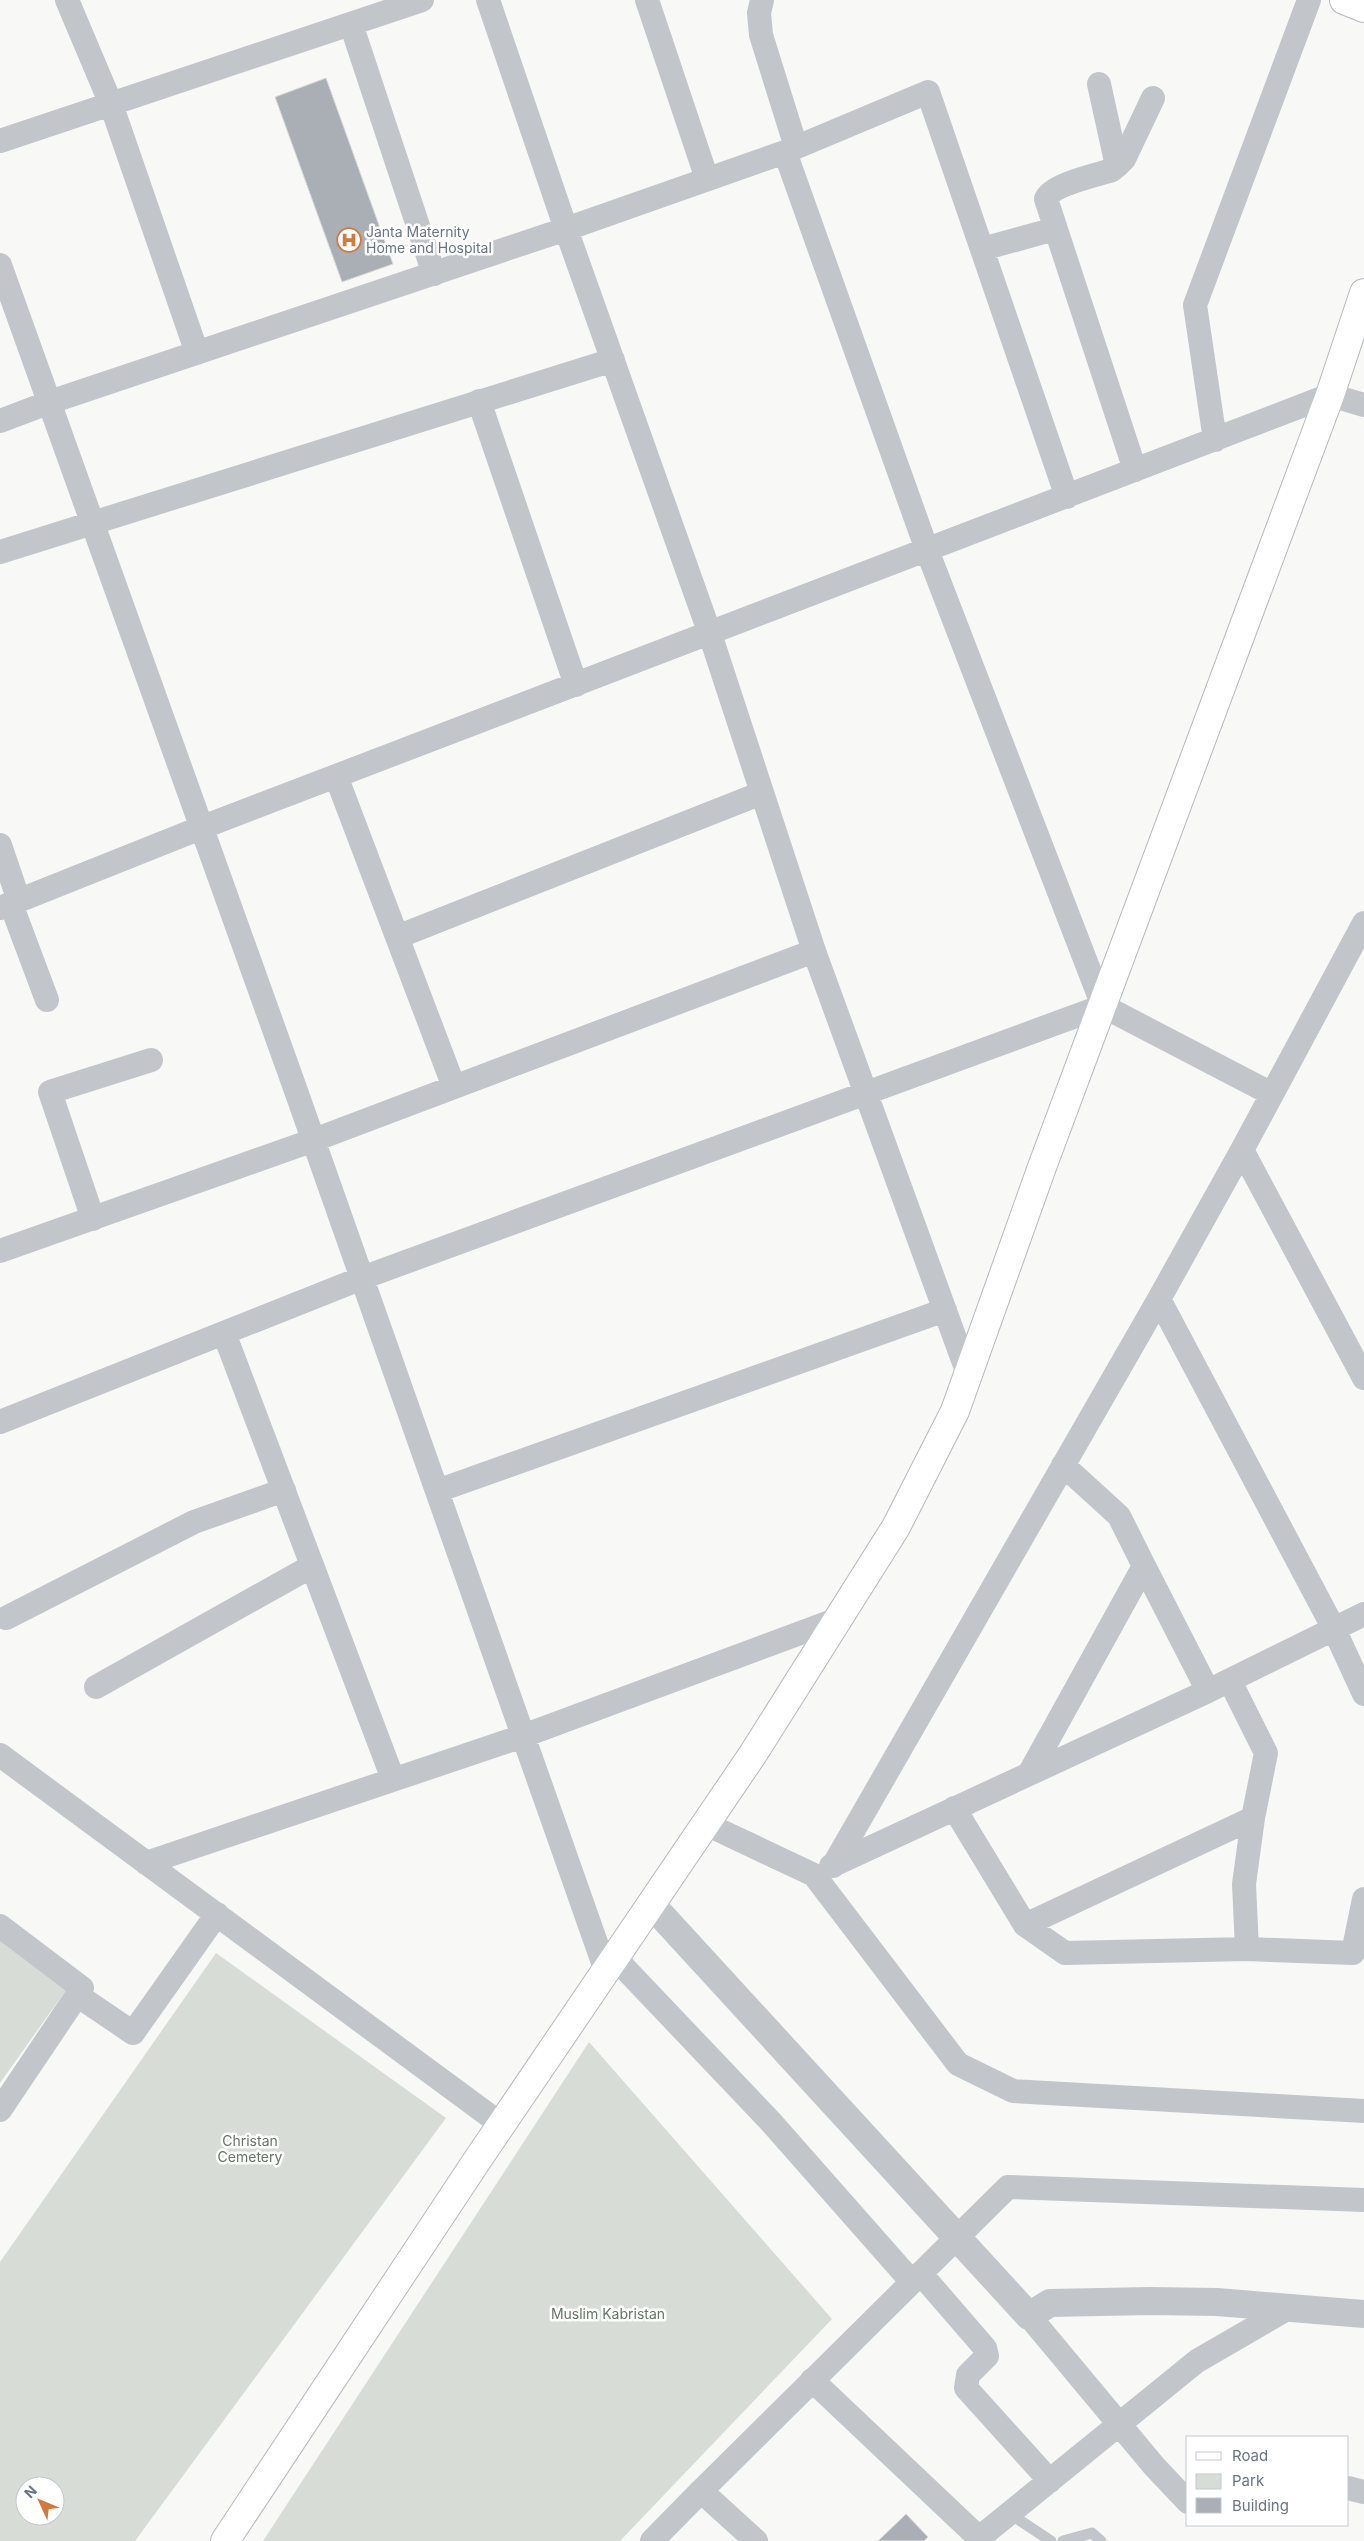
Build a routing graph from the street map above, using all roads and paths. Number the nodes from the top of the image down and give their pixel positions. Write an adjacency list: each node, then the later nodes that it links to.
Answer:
1 (68, 0): 12 (street)
2 (422, 0): 9 (street)
3 (488, 0): 18 (street)
4 (647, 0): 16 (street)
5 (762, 0): 14 (street)
6 (1309, 0): 30 (street)
7 (1344, 0): 8 (main road)
8 (1364, 8)
9 (351, 24): 12 (street); 21 (street)
10 (1099, 84): 15 (street)
11 (1152, 98): 15 (street)
12 (111, 104): 13 (street); 23 (street)
13 (0, 141)
14 (790, 149): 16 (street); 19 (street); 34 (street)
15 (1117, 166): 17 (street)
16 (707, 179): 18 (street)
17 (1055, 229): 19 (street); 31 (street)
18 (566, 230): 21 (street); 24 (street)
19 (982, 250): 32 (street)
20 (0, 265): 26 (street)
21 (434, 274): 23 (street)
22 (1364, 293): 25 (main road)
23 (197, 353): 26 (street)
24 (612, 360): 27 (street); 36 (street)
25 (1330, 395): 28 (street); 30 (street); 47 (main road)
26 (50, 402): 29 (street); 33 (street)
27 (479, 402): 33 (street); 37 (street)
28 (1364, 405)
29 (0, 422)
30 (1215, 440): 31 (street)
31 (1135, 470): 32 (street)
32 (1067, 498): 34 (street)
33 (93, 521): 35 (street); 40 (street)
34 (927, 550): 36 (street); 47 (street)
35 (0, 552)
36 (710, 634): 37 (street); 39 (street)
37 (576, 685): 38 (street)
38 (336, 776): 40 (street); 44 (street)
39 (762, 793): 44 (street); 45 (street)
40 (203, 828): 42 (street); 52 (street)
41 (0, 845): 42 (street)
42 (10, 904): 46 (street)
43 (1364, 923): 51 (street)
44 (397, 938): 49 (street)
45 (814, 951): 49 (street); 50 (street)
46 (47, 1000)
47 (1103, 1006): 50 (street); 51 (street); 60 (main road)
48 (151, 1060): 54 (street)
49 (454, 1087): 52 (street)
50 (865, 1093): 56 (street); 58 (street)
51 (1272, 1094): 53 (street)
52 (314, 1140): 54 (street); 56 (street)
53 (1242, 1150): 57 (street); 61 (street)
54 (93, 1219): 55 (street)
55 (0, 1251)
56 (362, 1278): 59 (street); 65 (street)
57 (1159, 1299): 63 (street); 71 (street)
58 (945, 1310): 60 (street); 65 (street)
59 (224, 1333): 62 (street); 64 (street)
60 (968, 1374): 70 (main road)
61 (1364, 1378)
62 (0, 1422)
63 (1063, 1465): 67 (street); 84 (street)
64 (284, 1490): 66 (street); 69 (street)
65 (437, 1491): 76 (street)
66 (312, 1566): 73 (street); 79 (street)
67 (1144, 1566): 74 (street); 78 (street)
68 (1364, 1614): 71 (street)
69 (6, 1618)
70 (838, 1619): 76 (street); 82 (main road)
71 (1334, 1629): 72 (street); 75 (street)
72 (1230, 1681): 74 (street); 81 (street)
73 (96, 1687)
74 (1208, 1691): 78 (street)
75 (1364, 1694)
76 (523, 1736): 79 (street); 91 (street)
77 (0, 1755): 83 (street)
78 (1029, 1774): 80 (street)
79 (393, 1779): 83 (street)
80 (954, 1808): 84 (street); 88 (street)
81 (1253, 1818): 88 (street); 90 (street)
82 (706, 1824): 84 (street); 86 (main road)
83 (146, 1863): 87 (street)
84 (823, 1870): 94 (street)
85 (1364, 1899): 90 (street)
86 (652, 1904): 91 (main road); 97 (street)
87 (217, 1914): 92 (street); 95 (street)
88 (1025, 1925): 90 (street)
89 (0, 1926): 92 (street)
90 (1246, 1949)
91 (610, 1965): 95 (main road); 98 (street)
92 (77, 1996): 93 (street)
93 (0, 2110)
94 (1364, 2112)
95 (502, 2125): 111 (main road)
96 (1364, 2200): 97 (street)
97 (957, 2237): 98 (street); 101 (street)
98 (916, 2278): 102 (street); 104 (street)
99 (1285, 2310): 100 (street); 101 (street); 103 (street)
100 (1364, 2314)
101 (1029, 2316): 103 (street)
102 (812, 2380): 106 (street); 110 (street)
103 (1120, 2424): 104 (street); 108 (street)
104 (1050, 2481): 109 (street)
105 (1349, 2488): 107 (street)
106 (701, 2491): 112 (street); 113 (street)
107 (1364, 2492)
108 (1186, 2500)
109 (1010, 2514): 110 (street); 114 (lane)
110 (980, 2539)
111 (226, 2541)
112 (652, 2541)
113 (756, 2541)
114 (1051, 2541)
115 (1063, 2541): 116 (lane)
116 (1101, 2541)

